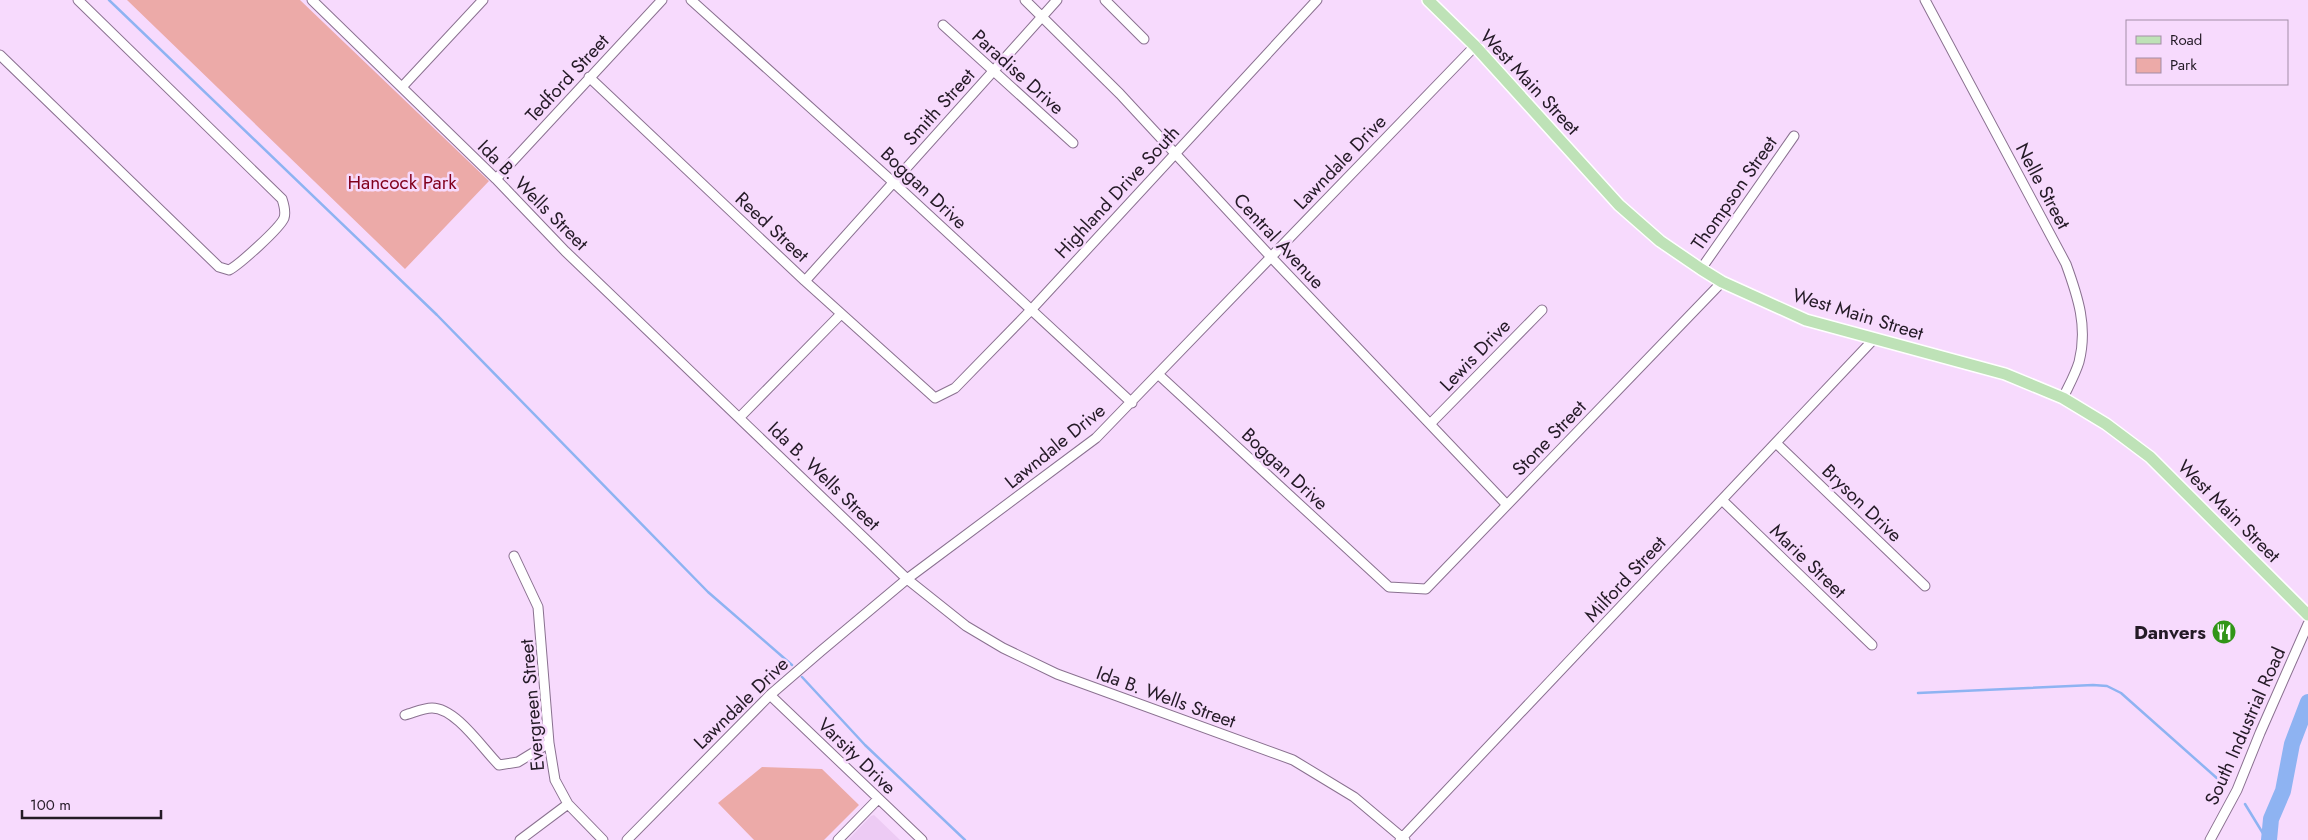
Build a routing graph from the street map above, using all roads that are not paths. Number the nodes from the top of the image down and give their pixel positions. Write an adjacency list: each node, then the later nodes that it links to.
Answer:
1 (78, 0): 16 (street)
2 (312, 0): 19 (street, Ida B. Wells Street)
3 (483, 0): 19 (street)
4 (662, 0): 18 (street, Tedford Street)
5 (691, 0): 24 (street, Boggan Drive)
6 (1025, 0): 12 (street, Central Avenue)
7 (1057, 0): 12 (street, Smith Street)
8 (1105, 0): 14 (street)
9 (1317, 0): 22 (street, Highland Drive South)
10 (1428, 0): 15 (main road, West Main Street)
11 (1925, 0): 35 (street, Nelle Street)
12 (1042, 16): 17 (street, Smith Street); 22 (street, Central Avenue)
13 (943, 25): 17 (street, Paradise Drive)
14 (1144, 39)
15 (1475, 46): 25 (street, Lawndale Drive); 26 (main road, West Main Street)
16 (0, 55)
17 (993, 72): 21 (street, Paradise Drive); 24 (street, Smith Street)
18 (589, 77): 23 (street, Tedford Street); 27 (street, Reed Street)
19 (402, 86): 23 (street, Ida B. Wells Street)
20 (1794, 136): 26 (street, Thompson Street)
21 (1073, 143)
22 (1175, 154): 25 (street, Central Avenue); 29 (street, Highland Drive South)
23 (496, 179): 37 (street, Ida B. Wells Street)
24 (893, 182): 27 (street, Smith Street); 29 (street, Boggan Drive)
25 (1271, 257): 33 (street, Lawndale Drive); 38 (street, Central Avenue)
26 (1701, 270): 28 (main road, West Main Street)
27 (805, 281): 31 (street, Reed Street)
28 (1722, 282): 32 (main road, West Main Street); 41 (street, Stone Street)
29 (1031, 310): 34 (street, Highland Drive South); 36 (street, Boggan Drive)
30 (1542, 310): 38 (street, Lewis Drive)
31 (841, 314): 34 (street, Reed Street); 37 (street)
32 (1873, 340): 35 (main road, West Main Street); 39 (street, Milford Street)
33 (1159, 375): 36 (street, Lawndale Drive); 45 (street, Boggan Drive)
34 (935, 398)
35 (2063, 398): 46 (main road, West Main Street)
36 (1132, 403): 43 (street, Lawndale Drive)
37 (740, 417): 43 (street, Ida B. Wells Street)
38 (1431, 423): 41 (street, Central Avenue)
39 (1776, 443): 40 (street, Milford Street); 44 (street, Bryson Drive)
40 (1722, 500): 48 (street, Marie Street); 54 (street, Milford Street)
41 (1507, 505): 45 (street, Stone Street)
42 (514, 556): 51 (street, Evergreen Street)
43 (907, 579): 49 (street, Lawndale Drive); 54 (street, Ida B. Wells Street)
44 (1925, 586)
45 (1389, 587)
46 (2308, 615)
47 (2308, 624): 60 (street, South Industrial Road)
48 (1872, 645)
49 (770, 695): 52 (street, Varsity Drive); 57 (street, Lawndale Drive)
50 (405, 715): 51 (street)
51 (549, 742): 53 (street, Evergreen Street)
52 (878, 799): 58 (street); 59 (street, Varsity Drive)
53 (568, 804): 55 (street); 56 (street, Evergreen Street)
54 (1403, 839)
55 (520, 840)
56 (603, 840)
57 (627, 840)
58 (838, 840)
59 (922, 840)
60 (2210, 840)

